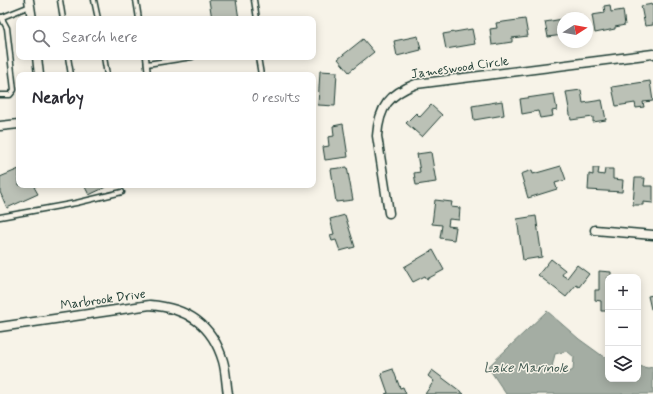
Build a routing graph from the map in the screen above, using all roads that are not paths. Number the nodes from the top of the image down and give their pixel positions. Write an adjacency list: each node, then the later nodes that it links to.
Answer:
1 (60, 0): 7 (lane)
2 (94, 0): 8 (lane)
3 (136, 0): 9 (lane)
4 (254, 0): 10 (lane)
5 (30, 3): 6 (street); 11 (lane)
6 (32, 16)
7 (63, 16)
8 (97, 16)
9 (139, 16)
10 (257, 16)
11 (0, 17): 25 (lane)
12 (653, 54): 29 (street, Jameswood Circle)
13 (36, 60): 20 (street)
14 (68, 60): 21 (lane)
15 (104, 60): 22 (lane)
16 (146, 60): 19 (lane)
17 (173, 60): 19 (lane)
18 (258, 60): 24 (lane)
19 (147, 64): 23 (lane)
20 (38, 72)
21 (70, 72)
22 (106, 72)
23 (148, 72)
24 (260, 72)
25 (0, 95)
26 (16, 124): 27 (street)
27 (0, 126)
28 (122, 192): 30 (lane)
29 (389, 213)
30 (0, 217)
31 (594, 230): 32 (street)
32 (653, 235)
33 (0, 327): 34 (street, Marbrook Drive)
34 (228, 394)

